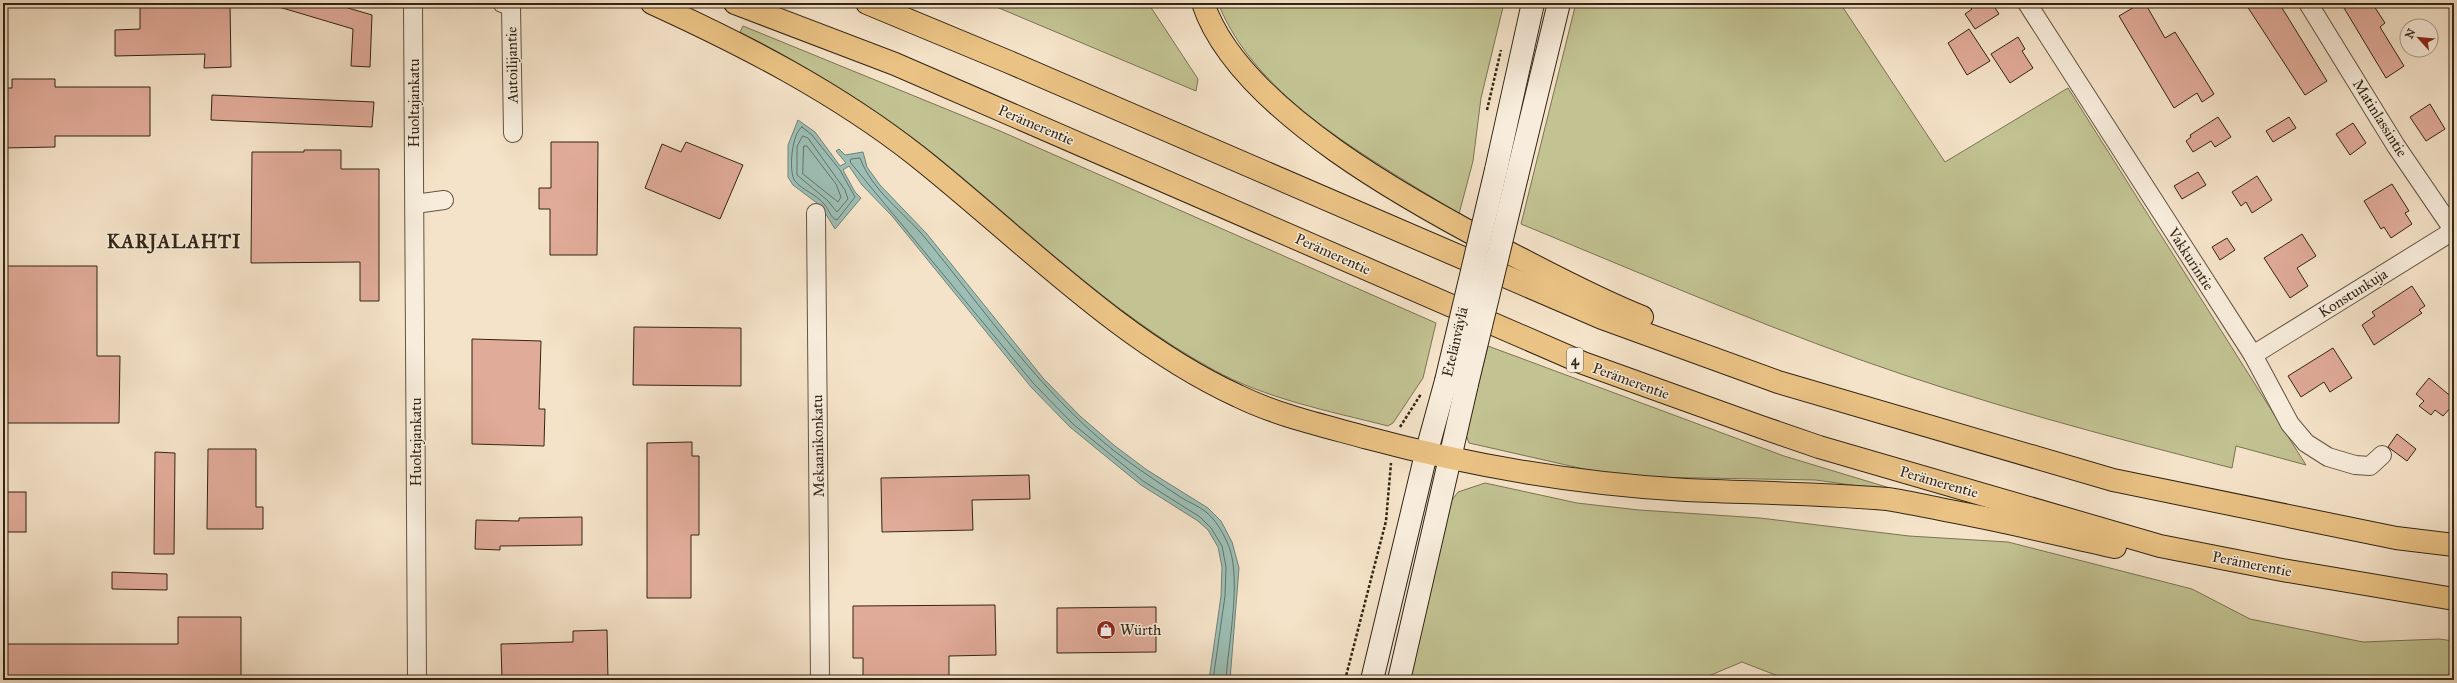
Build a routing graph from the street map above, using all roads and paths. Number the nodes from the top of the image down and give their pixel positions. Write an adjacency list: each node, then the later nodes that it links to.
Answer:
1 (413, 3): 13 (street, Huoltajankatu)
2 (502, 3): 11 (street, Autoilijantie)
3 (652, 3): 20 (highway)
4 (735, 3): 25 (highway, Perämerentie / 4)
5 (867, 3): 17 (highway)
6 (1203, 3): 17 (highway)
7 (1533, 3): 20 (main road, Etelänväylä, bridge)
8 (1559, 3): 23 (main road, Etelänväylä, bridge)
9 (2027, 3): 16 (street, Vakkurintie)
10 (2308, 3): 15 (street, Matinlassintie)
11 (513, 133)
12 (444, 200): 13 (street)
13 (415, 204): 27 (street, Huoltajankatu)
14 (816, 213): 28 (street, Mekaanikonkatu)
15 (2454, 231): 16 (street, Konstunkuja)
16 (2253, 355): 21 (street, Vakkurintie)
17 (1778, 382): 24 (highway)
18 (1423, 390): 19 (path)
19 (1398, 431)
20 (1426, 454): 23 (highway); 30 (main road, Etelänväylä)
21 (2382, 455)
22 (1392, 459): 29 (path)
23 (1450, 459): 25 (highway); 31 (main road, Etelänväylä)
24 (2454, 545)
25 (2160, 546): 26 (highway, Perämerentie / 4)
26 (2454, 599)
27 (417, 680)
28 (820, 680)
29 (1345, 680)
30 (1372, 680)
31 (1399, 680)
32 (1728, 680): 33 (lane)
33 (1743, 680)

